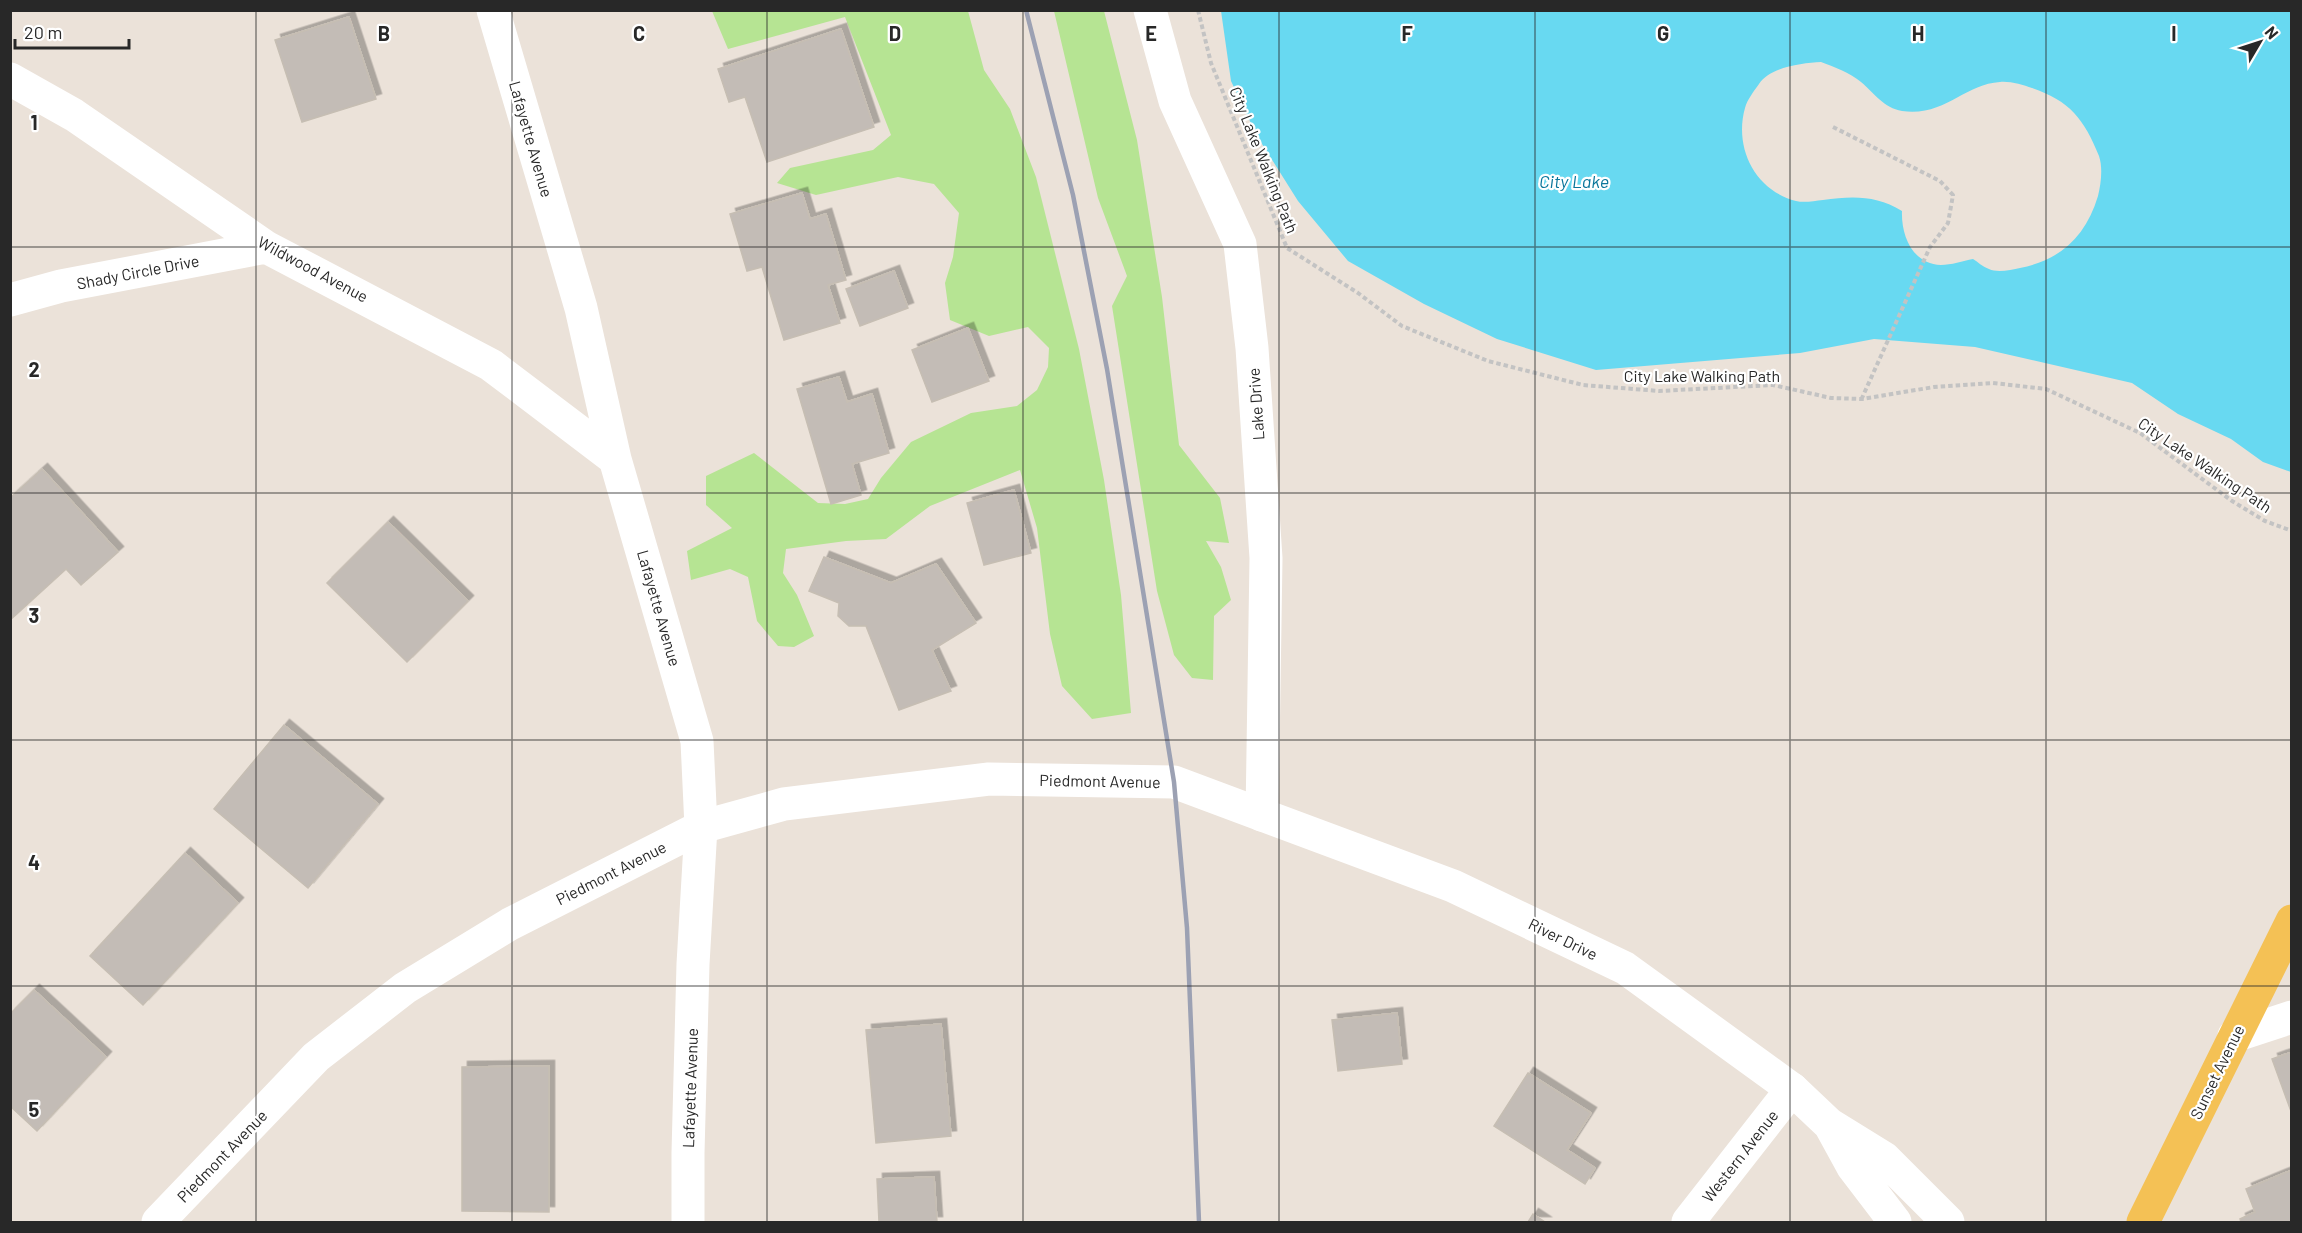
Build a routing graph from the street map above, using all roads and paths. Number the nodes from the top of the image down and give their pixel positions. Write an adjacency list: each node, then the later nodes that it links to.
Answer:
1 (493, 10): 9 (street, Lafayette Avenue)
2 (1150, 10): 11 (street, Lake Drive)
3 (1198, 10): 8 (path, City Lake Walking Path)
4 (10, 80): 6 (street, Wildwood Avenue)
5 (1833, 127): 8 (path)
6 (266, 247): 7 (street, Shady Circle Drive); 9 (street, Wildwood Avenue)
7 (10, 300)
8 (1862, 399): 10 (path, City Lake Walking Path)
9 (615, 459): 12 (street, Lafayette Avenue)
10 (2292, 531)
11 (1262, 815): 12 (street, Piedmont Avenue); 16 (street, River Drive)
12 (701, 827): 19 (street, Piedmont Avenue); 20 (street, Lafayette Avenue)
13 (2292, 921): 15 (main road, Sunset Avenue)
14 (2292, 1017): 15 (street)
15 (2234, 1036): 18 (main road, Sunset Avenue)
16 (1792, 1089): 17 (street, River Drive); 21 (street, Western Avenue)
17 (1829, 1124): 22 (street, River Drive); 23 (street, River Drive)
18 (2141, 1221)
19 (158, 1222)
20 (688, 1222)
21 (1688, 1222)
22 (1895, 1222)
23 (1948, 1222)

